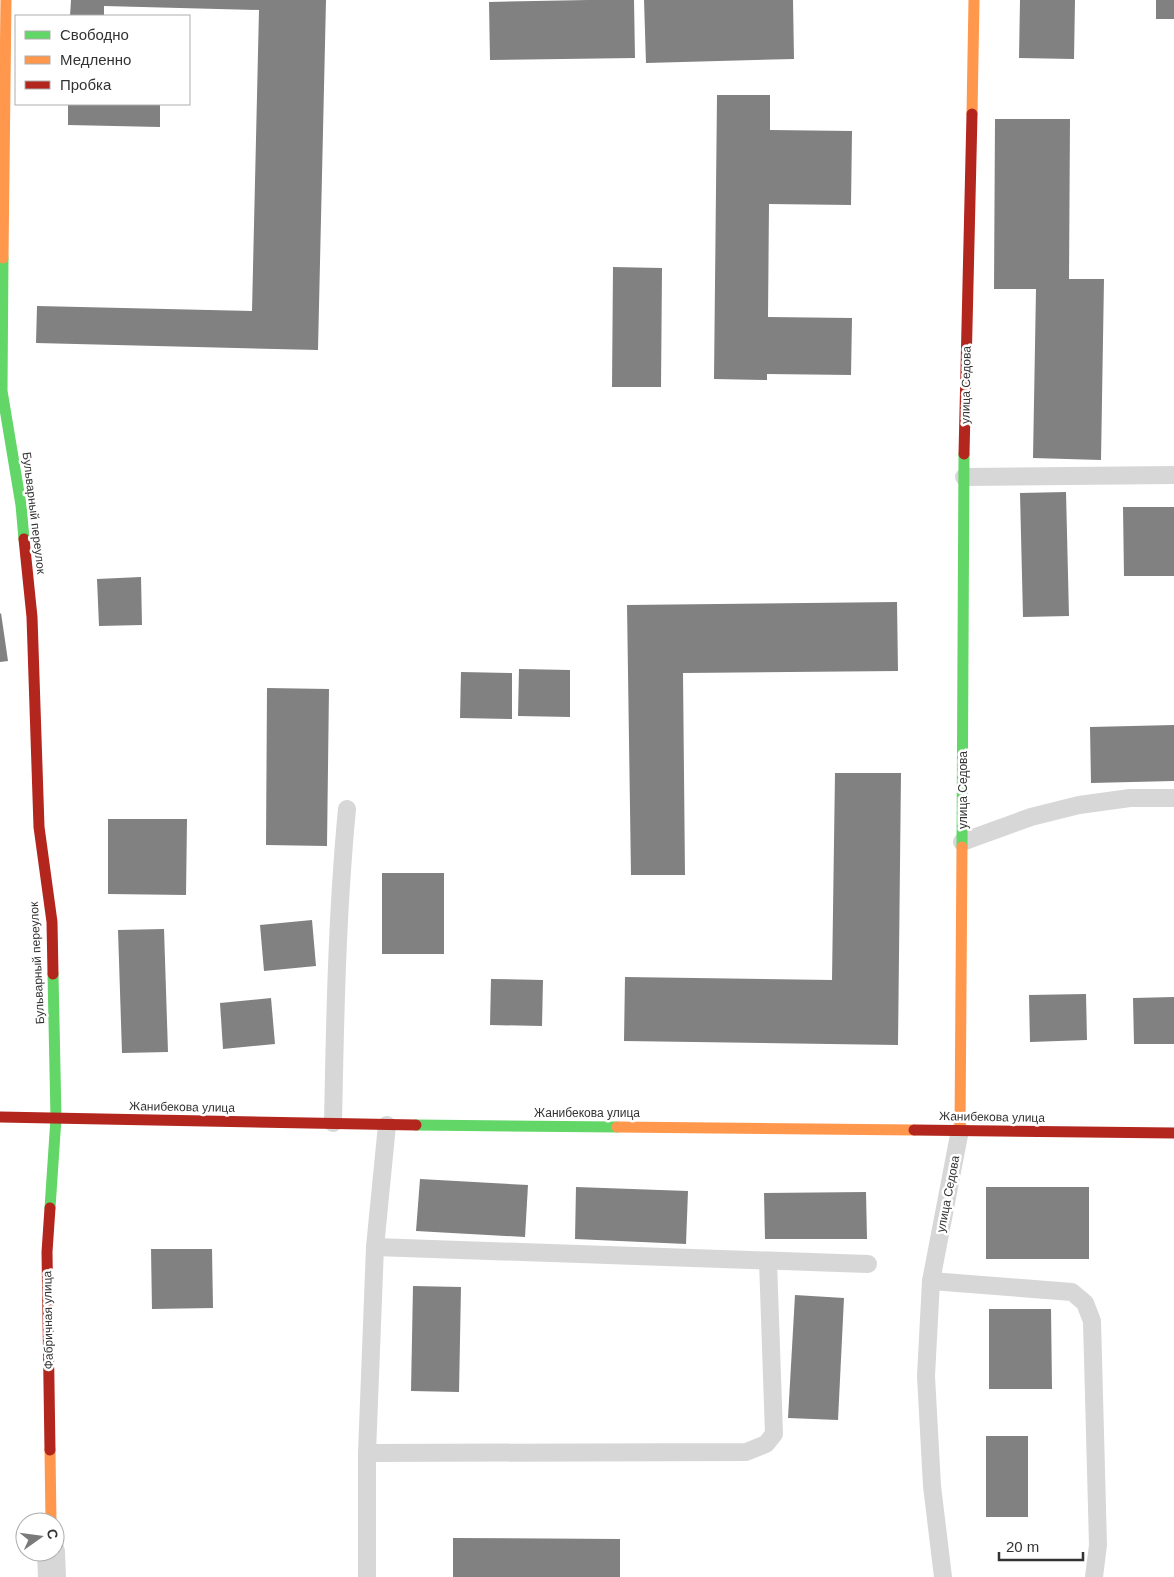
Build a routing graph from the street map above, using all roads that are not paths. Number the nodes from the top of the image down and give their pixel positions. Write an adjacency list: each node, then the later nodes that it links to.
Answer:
1 (6, 0): 9 (street, Бульварный переулок)
2 (974, 0): 4 (street, улица Седова)
3 (1174, 475): 4 (lane)
4 (964, 477): 7 (street, улица Седова)
5 (1174, 798): 7 (lane)
6 (347, 809): 10 (lane)
7 (962, 842): 12 (street, улица Седова)
8 (0, 1117): 9 (street, Жанибекова улица)
9 (56, 1118): 10 (street, Жанибекова улица); 19 (street, Фабричная улица)
10 (332, 1123): 11 (street, Жанибекова улица)
11 (387, 1125): 12 (street, Жанибекова улица); 14 (lane)
12 (960, 1130): 13 (street, Жанибекова улица); 17 (lane, улица Седова)
13 (1174, 1133)
14 (375, 1247): 15 (lane); 18 (lane)
15 (768, 1260): 16 (lane); 18 (lane)
16 (868, 1264)
17 (931, 1281): 23 (lane, улица Седова); 24 (lane)
18 (367, 1453): 22 (lane)
19 (51, 1512)
20 (51, 1562): 21 (street)
21 (52, 1577)
22 (367, 1577)
23 (944, 1577)
24 (1094, 1577)

